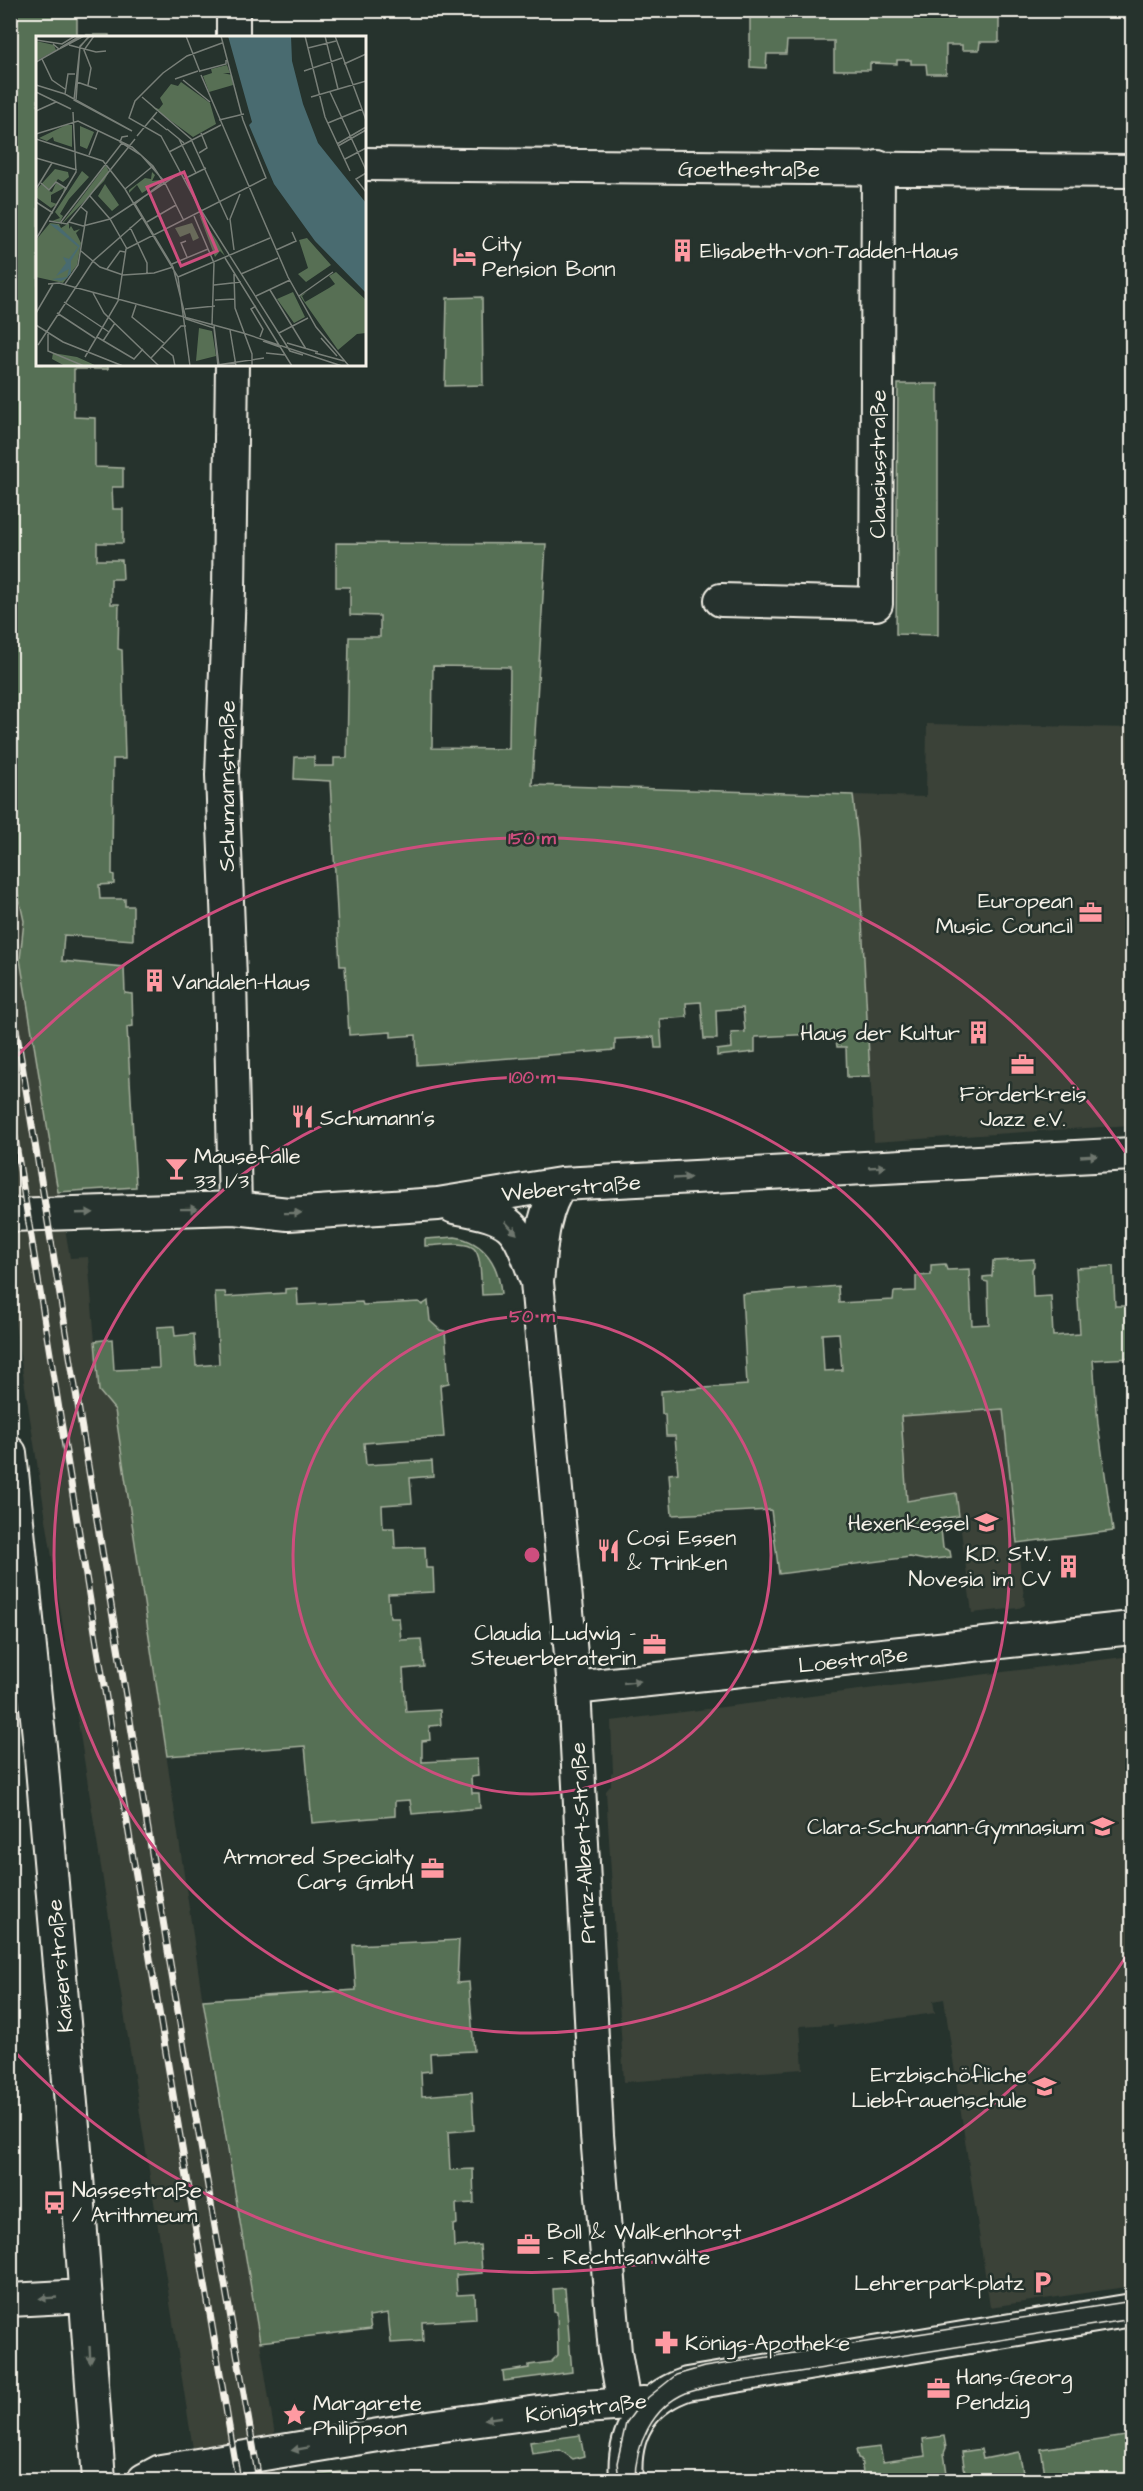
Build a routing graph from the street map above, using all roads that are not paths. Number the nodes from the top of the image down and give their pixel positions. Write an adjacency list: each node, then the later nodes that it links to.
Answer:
1 (233, 10): 2 (street)
2 (233, 36)
3 (366, 164): 4 (street, Goethestraße)
4 (878, 167): 5 (street, Goethestraße); 7 (street, Clausiusstraße)
5 (1132, 171)
6 (232, 366): 11 (street, Schumannstraße)
7 (721, 600)
8 (1132, 1154): 9 (street, Weberstraße, one-way to 8)
9 (561, 1184): 10 (street, Weberstraße); 13 (street, Prinz-Albert-Straße)
10 (438, 1204): 11 (street, Weberstraße, one-way to 10); 13 (street, Prinz-Albert-Straße, one-way to 13)
11 (235, 1208): 12 (street, Weberstraße, one-way to 11)
12 (10, 1215)
13 (537, 1282): 16 (street, Prinz-Albert-Straße)
14 (10, 1453): 17 (street, Kaiserstraße)
15 (1132, 1628): 16 (street, Loestraße, one-way to 15)
16 (574, 1688): 20 (street, Prinz-Albert-Straße)
17 (85, 2296): 18 (street, one-way to 18); 21 (street, Kaiserstraße, one-way to 21)
18 (10, 2300)
19 (1132, 2310): 20 (street, Königstraße)
20 (638, 2404): 22 (street, Königstraße, one-way to 22); 23 (street)
21 (99, 2481)
22 (144, 2481)
23 (626, 2481)

